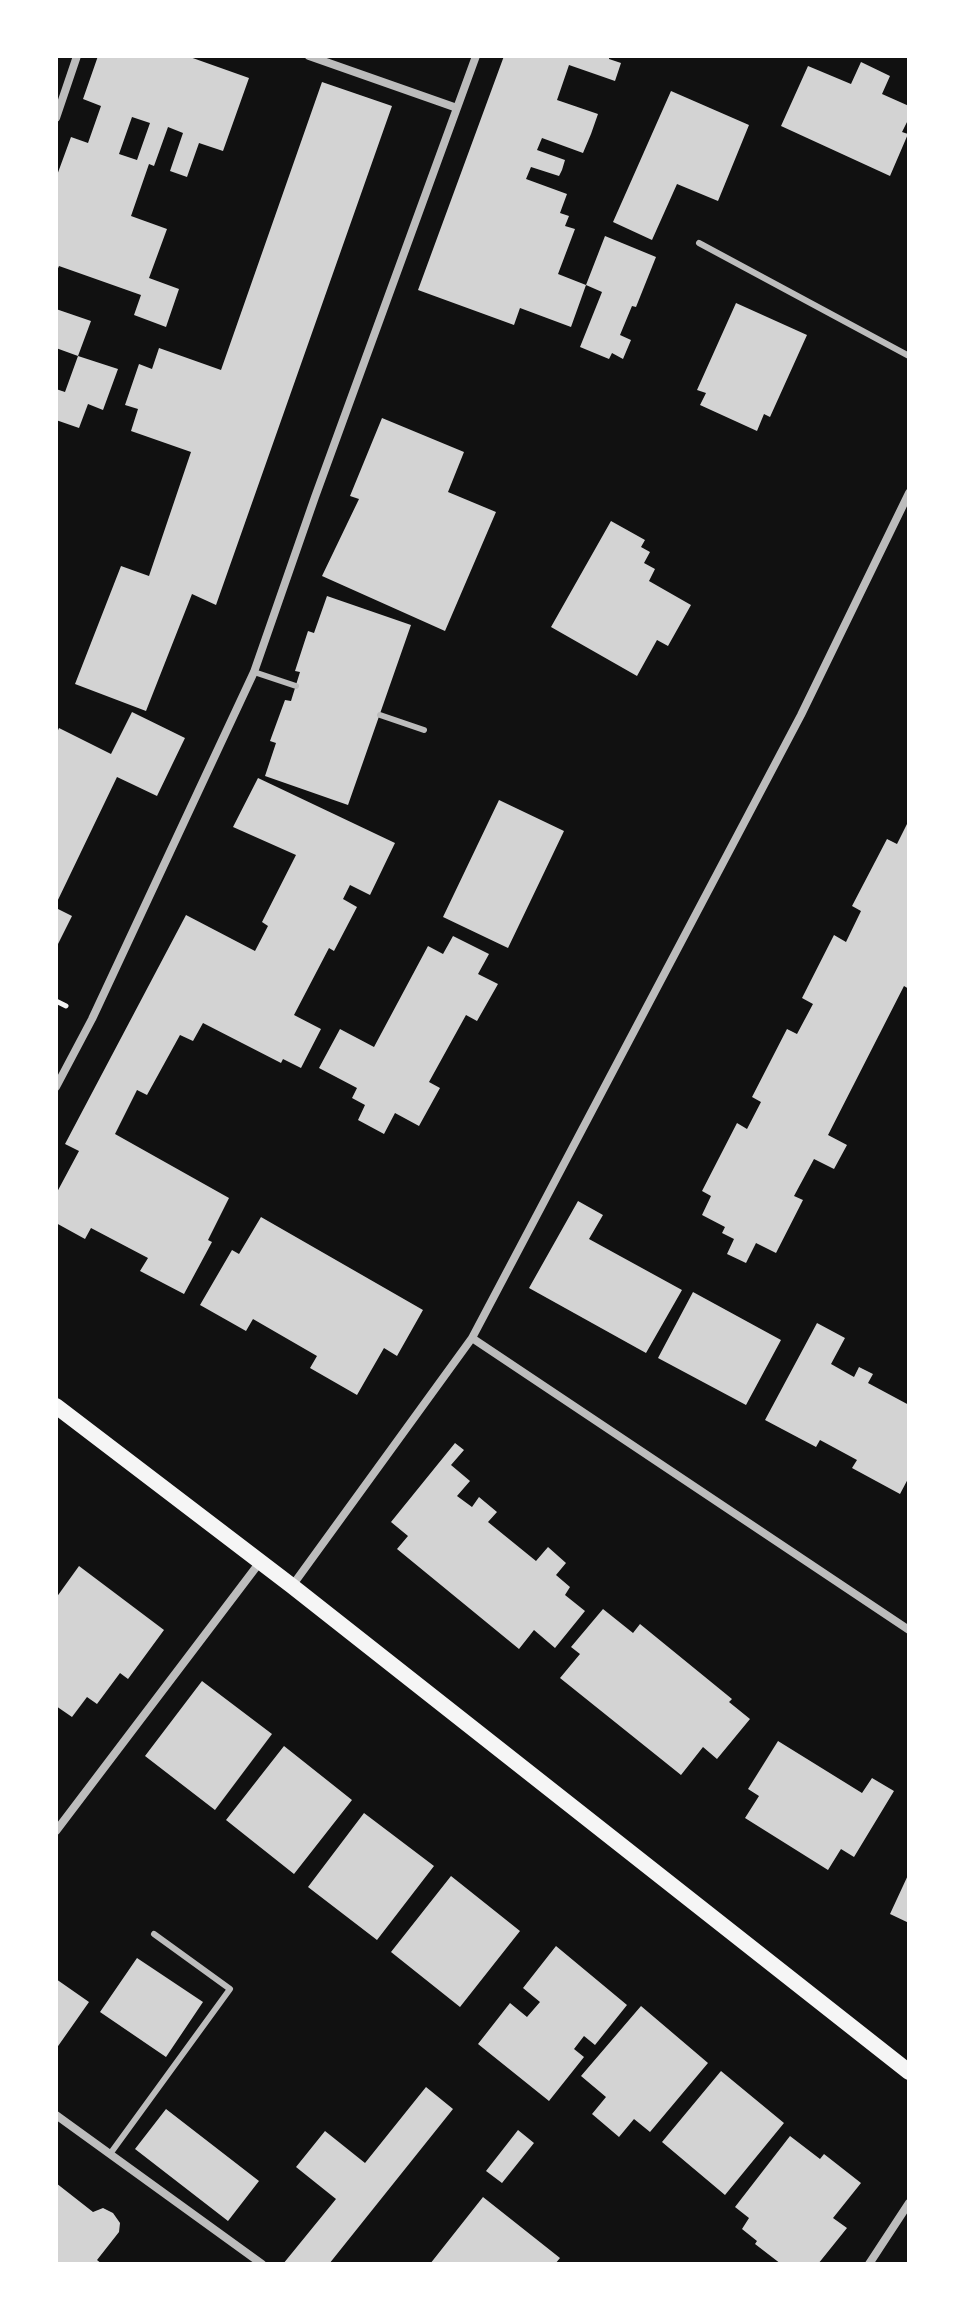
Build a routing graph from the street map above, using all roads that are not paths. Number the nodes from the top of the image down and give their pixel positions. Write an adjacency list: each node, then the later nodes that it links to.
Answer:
1 (77, 56): 5 (street)
2 (309, 56): 4 (street)
3 (476, 56): 4 (street)
4 (457, 108): 9 (street)
5 (56, 118)
6 (699, 243): 7 (lane)
7 (909, 356)
8 (909, 493): 14 (street)
9 (254, 672): 10 (lane); 13 (street)
10 (296, 686)
11 (380, 715): 12 (lane)
12 (424, 730)
13 (56, 1087)
14 (472, 1338): 17 (street); 18 (street)
15 (56, 1406): 16 (main road)
16 (260, 1562): 17 (main road); 19 (street)
17 (292, 1586): 21 (main road)
18 (909, 1630)
19 (56, 1831)
20 (154, 1934): 23 (lane)
21 (909, 2072)
22 (56, 2115): 23 (street)
23 (110, 2154): 25 (street)
24 (909, 2203): 26 (street)
25 (262, 2264)
26 (869, 2264)

